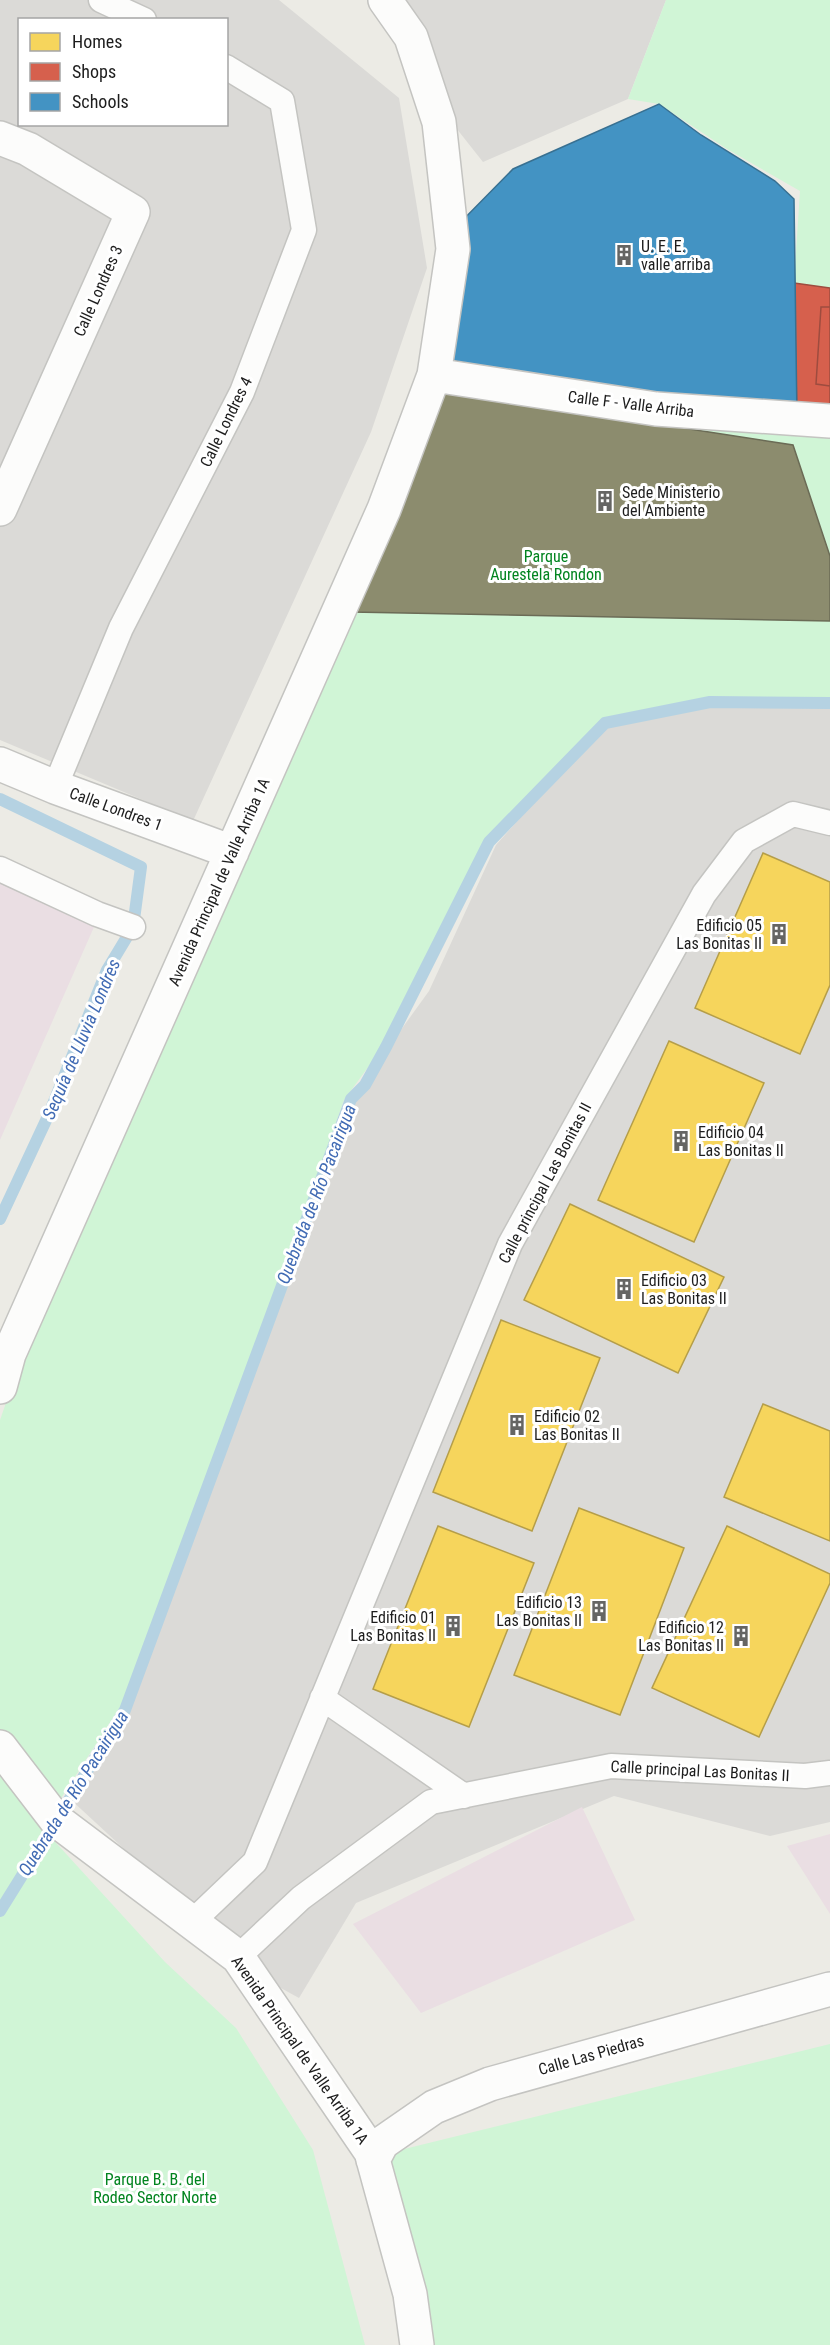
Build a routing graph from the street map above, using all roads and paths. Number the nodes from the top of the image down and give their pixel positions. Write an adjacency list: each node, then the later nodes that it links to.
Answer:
1 (101, 0): 3 (lane)
2 (385, 0): 6 (street, Avenida Principal de Valle Arriba 1A)
3 (140, 18)
4 (228, 68): 11 (lane, Calle Londres 4)
5 (0, 138): 8 (street, Calle Londres 3)
6 (434, 375): 7 (street, Calle F - Valle Arriba); 13 (street, Avenida Principal de Valle Arriba 1A)
7 (830, 421)
8 (9, 464): 9 (street, Calle Londres 3)
9 (0, 509)
10 (0, 764): 11 (street, Calle Londres 1)
11 (55, 787): 13 (street, Calle Londres 1)
12 (830, 823): 17 (lane, Calle principal Las Bonitas II)
13 (232, 852): 16 (street, Avenida Principal de Valle Arriba 1A)
14 (0, 868): 15 (lane)
15 (133, 927)
16 (0, 1387)
17 (322, 1698): 20 (lane); 21 (lane, Calle principal Las Bonitas II)
18 (0, 1747): 21 (street, Avenida Principal de Valle Arriba 1A)
19 (830, 1773): 20 (lane, Calle principal Las Bonitas II)
20 (465, 1796): 22 (lane, Calle principal Las Bonitas II)
21 (191, 1923): 22 (street, Avenida Principal de Valle Arriba 1A)
22 (238, 1957): 24 (street, Avenida Principal de Valle Arriba 1A)
23 (830, 1989): 24 (street, Calle Las Piedras)
24 (373, 2160): 25 (street, Avenida Principal de Valle Arriba 1A)
25 (417, 2345)

